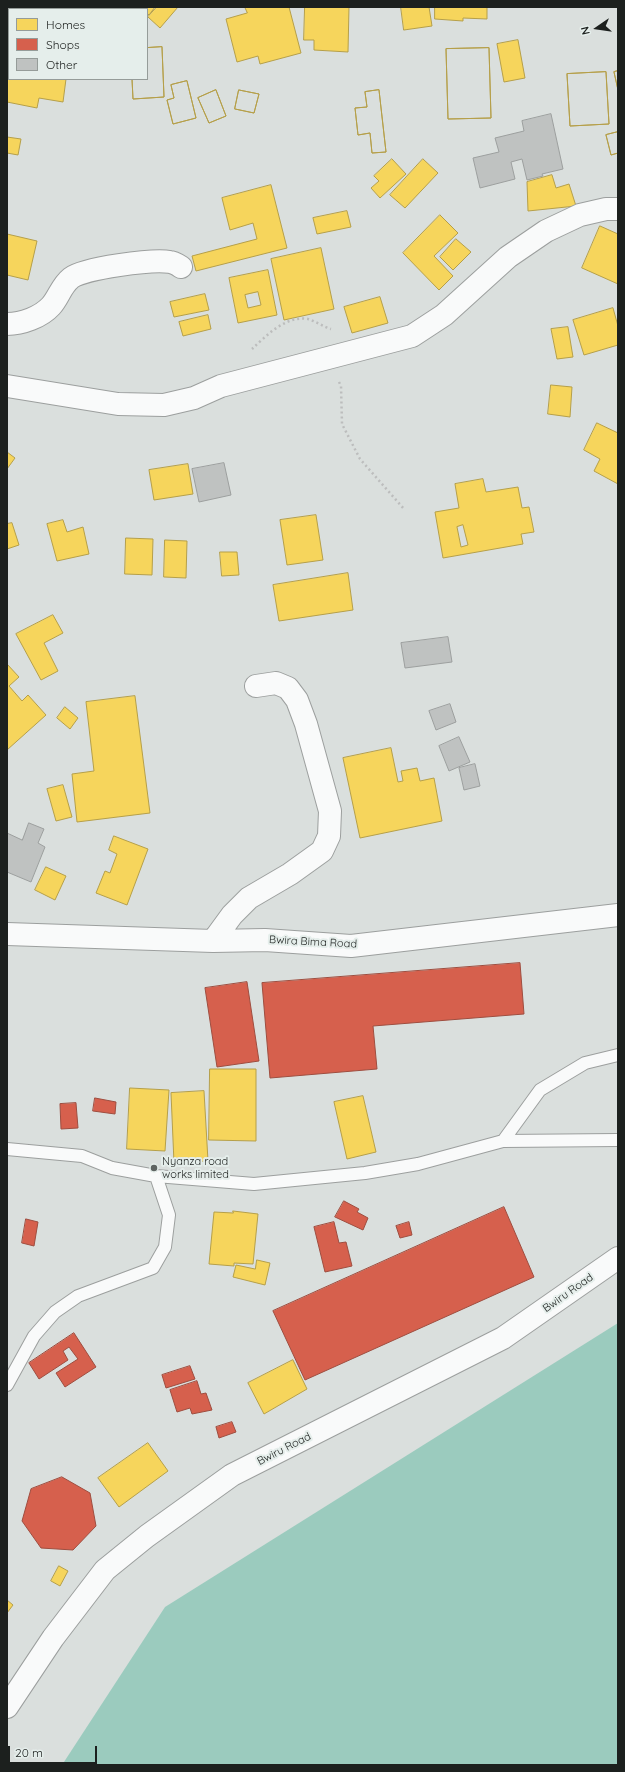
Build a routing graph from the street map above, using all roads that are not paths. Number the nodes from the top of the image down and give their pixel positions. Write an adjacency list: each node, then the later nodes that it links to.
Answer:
1 (618, 209): 4 (street)
2 (181, 267): 3 (street)
3 (7, 324)
4 (7, 386)
5 (256, 686): 8 (street)
6 (618, 915): 8 (street, Bwira Bima Road)
7 (7, 934): 8 (street, Bwira Bima Road)
8 (213, 941)
9 (618, 1055): 11 (lane)
10 (618, 1140): 11 (lane)
11 (503, 1141): 13 (lane)
12 (7, 1149): 13 (lane)
13 (156, 1176): 15 (lane)
14 (618, 1258): 16 (street, Bwiru Road)
15 (7, 1385)
16 (7, 1707)

